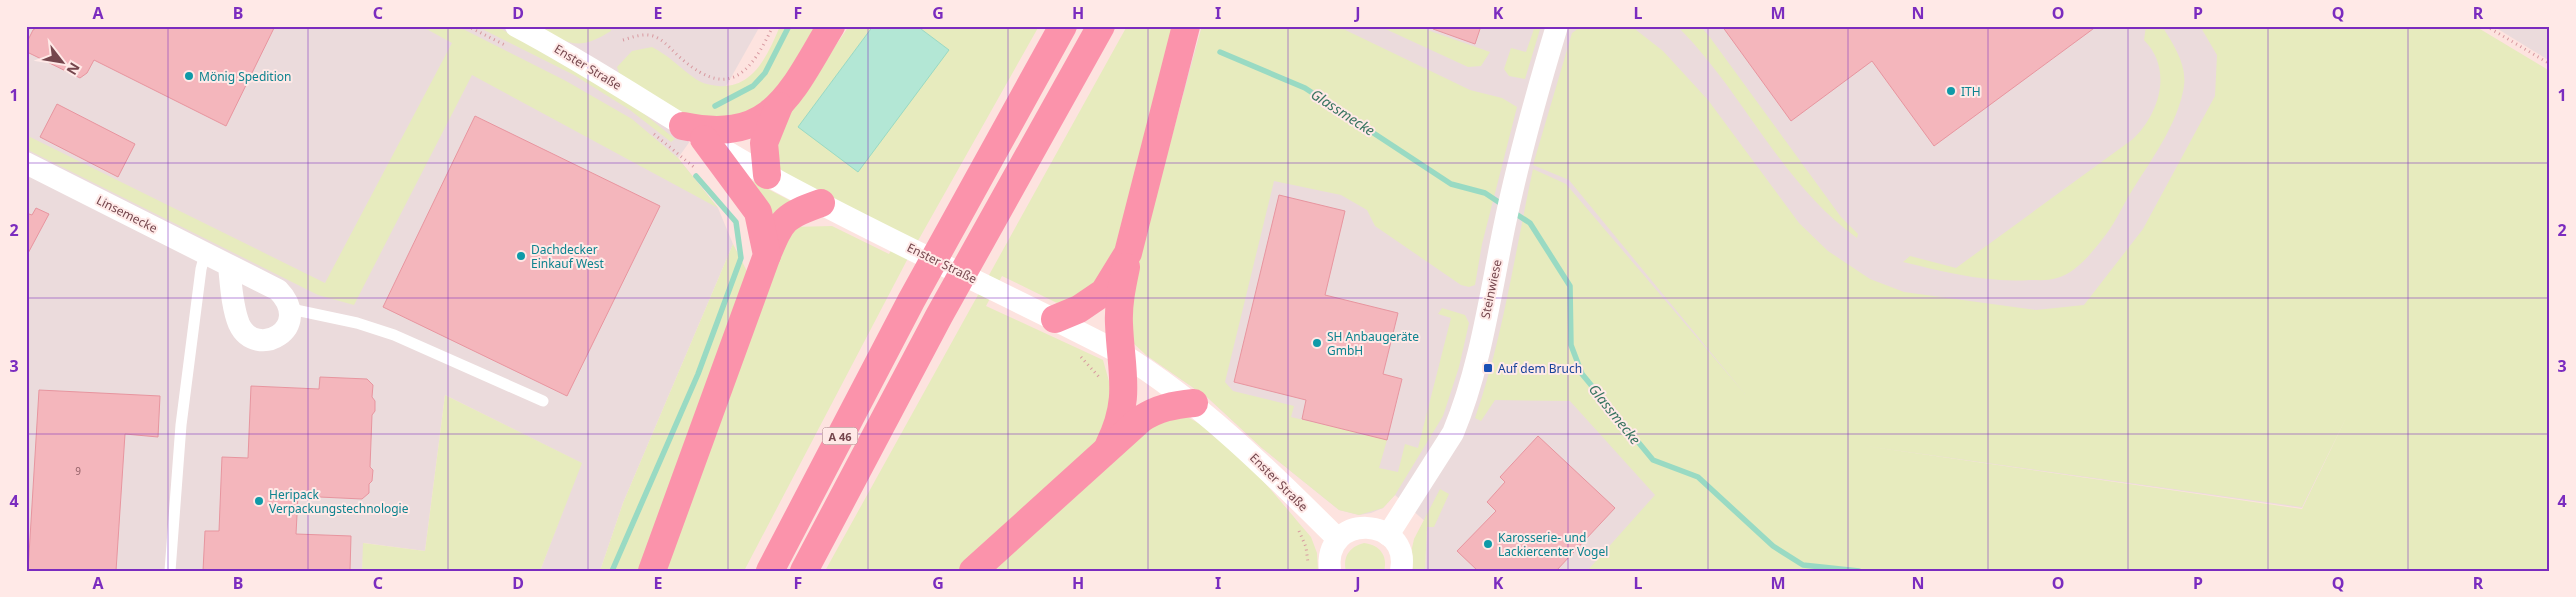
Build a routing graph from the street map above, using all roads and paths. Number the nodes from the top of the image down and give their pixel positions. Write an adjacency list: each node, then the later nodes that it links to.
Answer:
1 (516, 26): 12 (street, Enster Straße)
2 (773, 26): 9 (path)
3 (831, 26): 11 (highway)
4 (1063, 26): 30 (highway, A 46)
5 (1101, 26): 31 (highway, A 46)
6 (1186, 26): 16 (highway)
7 (1557, 26): 26 (street, Steinwiese)
8 (2486, 26): 10 (path)
9 (623, 40)
10 (2550, 64)
11 (780, 105): 12 (highway); 14 (highway)
12 (694, 132): 14 (street, Enster Straße); 18 (highway)
13 (26, 162): 17 (street, Linsemecke)
14 (767, 175): 15 (street, Enster Straße)
15 (820, 203): 18 (highway); 21 (street, Enster Straße)
16 (1128, 253): 21 (highway); 22 (highway)
17 (205, 254): 19 (street, Linsemecke); 28 (lane)
18 (767, 255): 29 (highway)
19 (228, 266): 20 (street, Linsemecke); 20 (street)
20 (291, 309): 23 (lane)
21 (1055, 319): 22 (street, Enster Straße)
22 (1122, 354): 24 (street, Enster Straße); 25 (highway)
23 (543, 401)
24 (1194, 403): 25 (highway); 27 (street, Enster Straße)
25 (1106, 451): 32 (highway)
26 (1388, 536): 27 (street); 34 (street)
27 (1338, 540): 33 (street)
28 (170, 571)
29 (652, 571)
30 (770, 571)
31 (804, 571)
32 (972, 571)
33 (1330, 571)
34 (1401, 571)

